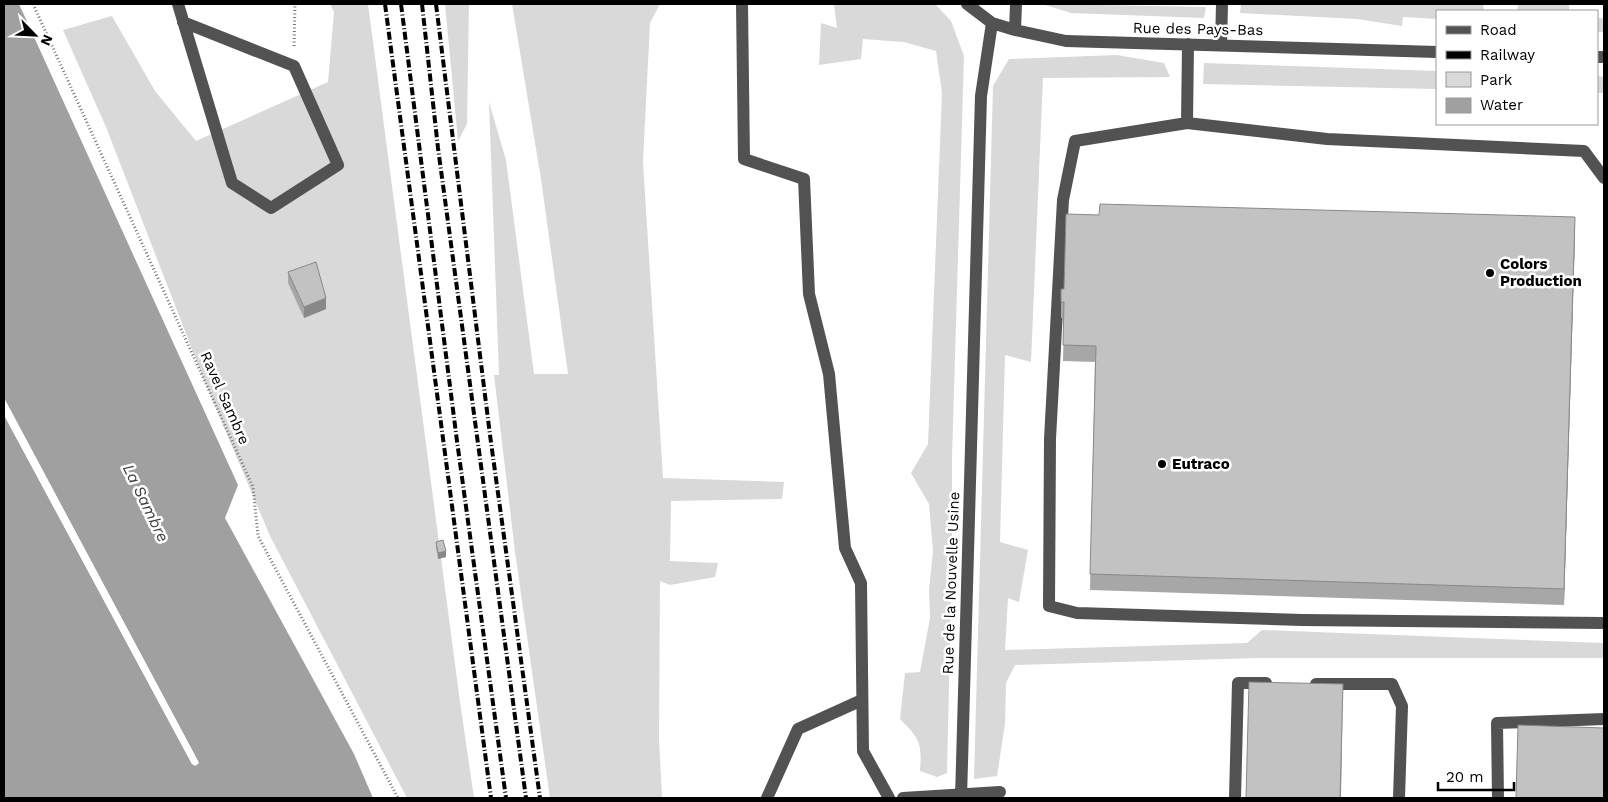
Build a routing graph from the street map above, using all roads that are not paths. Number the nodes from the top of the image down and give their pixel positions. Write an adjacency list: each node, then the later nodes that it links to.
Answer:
1 (178, 4): 6 (street)
2 (742, 4): 17 (street)
3 (967, 4): 7 (street, Rue des Pays-Bas)
4 (1016, 4): 8 (street)
5 (1222, 4): 10 (street)
6 (183, 22): 6 (street)
7 (992, 23): 8 (street, Rue des Pays-Bas); 20 (street, Rue de la Nouvelle Usine)
8 (1014, 30): 9 (street, Rue des Pays-Bas)
9 (1188, 44): 10 (street, Rue des Pays-Bas); 12 (street)
10 (1221, 45): 11 (street, Rue des Pays-Bas)
11 (1436, 52)
12 (1187, 123): 13 (street); 14 (street)
13 (1604, 178)
14 (1604, 623)
15 (1276, 683): 24 (street)
16 (1306, 684): 25 (street)
17 (862, 700): 21 (street); 22 (street)
18 (1604, 719): 26 (street)
19 (1000, 792): 20 (street)
20 (961, 796): 23 (street)
21 (767, 798)
22 (889, 798)
23 (903, 798)
24 (1235, 798)
25 (1399, 798)
26 (1498, 798)

